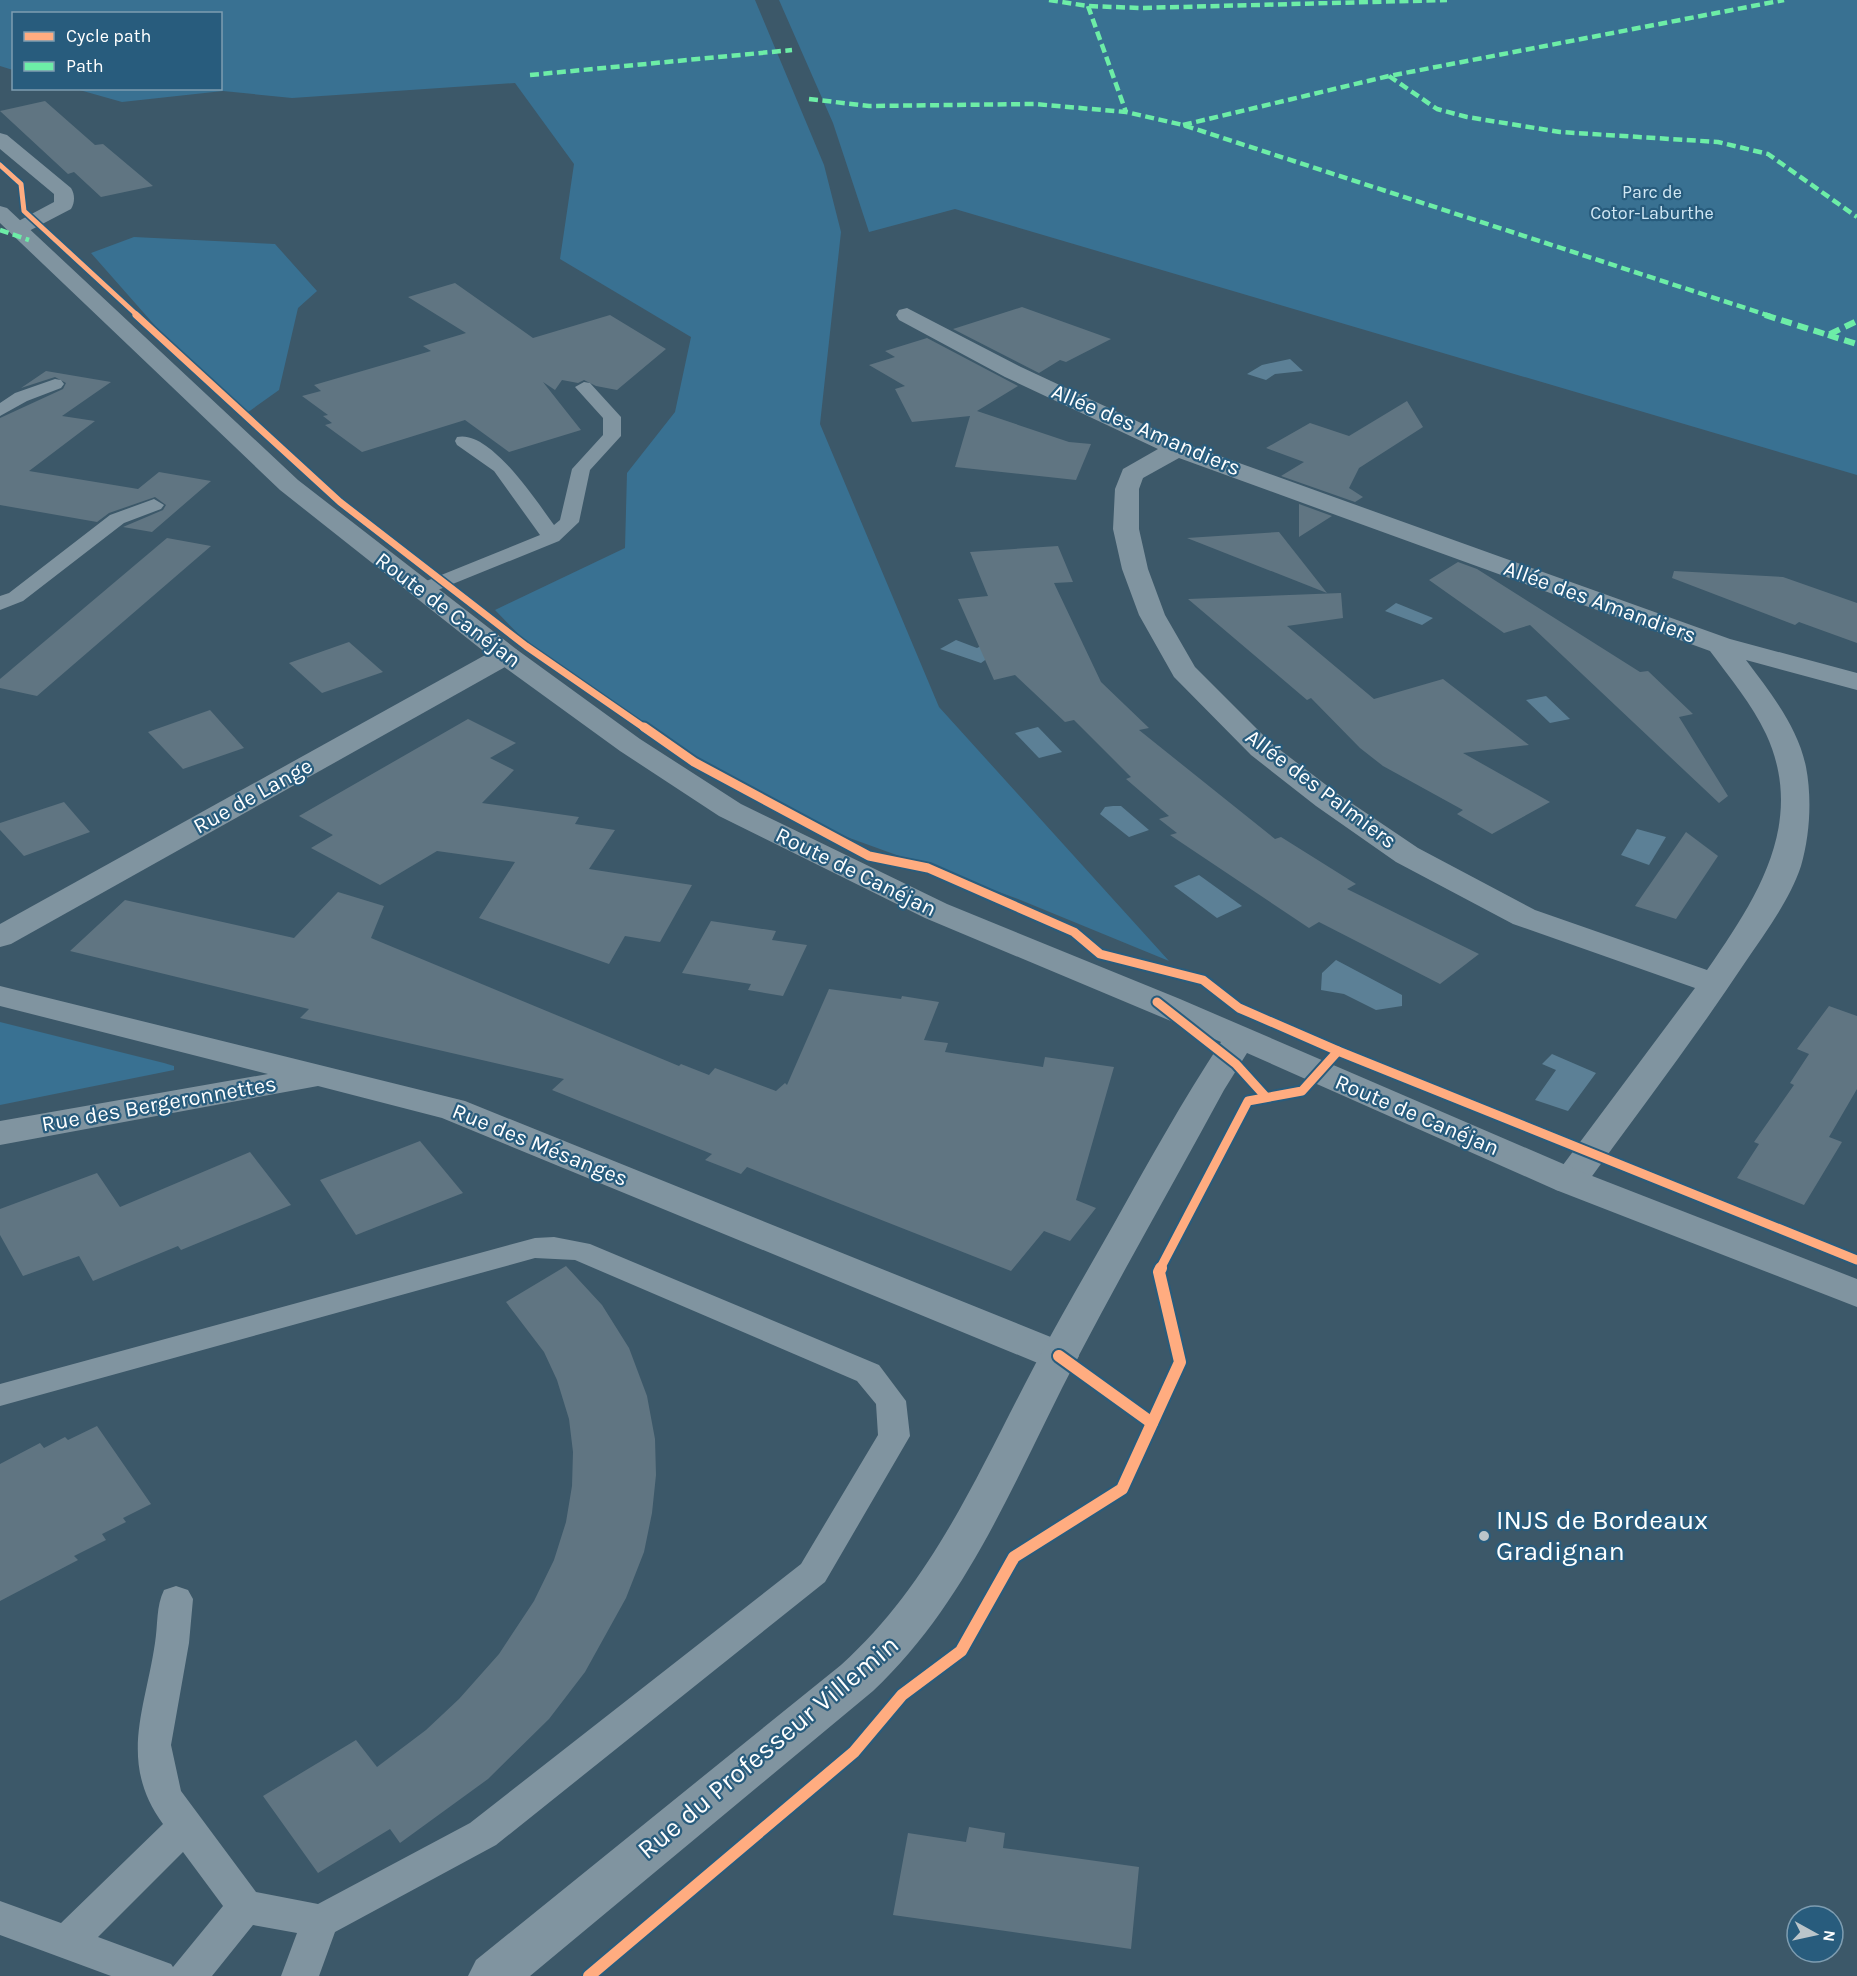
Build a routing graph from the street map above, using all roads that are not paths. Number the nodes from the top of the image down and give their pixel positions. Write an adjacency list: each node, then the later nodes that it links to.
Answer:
1 (0, 140): 2 (street)
2 (12, 232): 11 (street, Route de Canéjan)
3 (907, 315): 8 (street, Allée des Amandiers)
4 (55, 384): 6 (lane)
5 (584, 387): 10 (lane)
6 (0, 411)
7 (464, 441): 10 (lane)
8 (1177, 449): 13 (street, Allée des Amandiers); 17 (street, Allée des Palmiers)
9 (154, 505): 12 (lane)
10 (552, 537): 11 (lane)
11 (421, 590): 14 (street, Route de Canéjan)
12 (0, 604)
13 (1720, 645): 15 (street); 17 (street, Allée des Amandiers)
14 (506, 655): 16 (street, Rue de Lange); 19 (street, Route de Canéjan)
15 (1857, 682)
16 (0, 937)
17 (1715, 984): 22 (street, Allée des Amandiers)
18 (0, 996): 20 (street, Rue des Mésanges)
19 (1240, 1038): 22 (street, Route de Canéjan); 24 (street, Rue du Professeur Villemin)
20 (319, 1076): 21 (street, Rue des Bergeronnettes); 24 (street, Rue des Mésanges)
21 (0, 1133)
22 (1569, 1181): 23 (street, Route de Canéjan)
23 (1857, 1294)
24 (1059, 1356): 35 (street, Rue du Professeur Villemin)
25 (0, 1395): 30 (lane)
26 (176, 1599): 27 (lane)
27 (185, 1826): 28 (lane); 31 (lane)
28 (245, 1907): 30 (lane); 33 (lane)
29 (0, 1918): 31 (lane)
30 (321, 1921): 34 (lane)
31 (66, 1944): 32 (lane)
32 (158, 1976)
33 (188, 1976)
34 (300, 1976)
35 (494, 1976)

